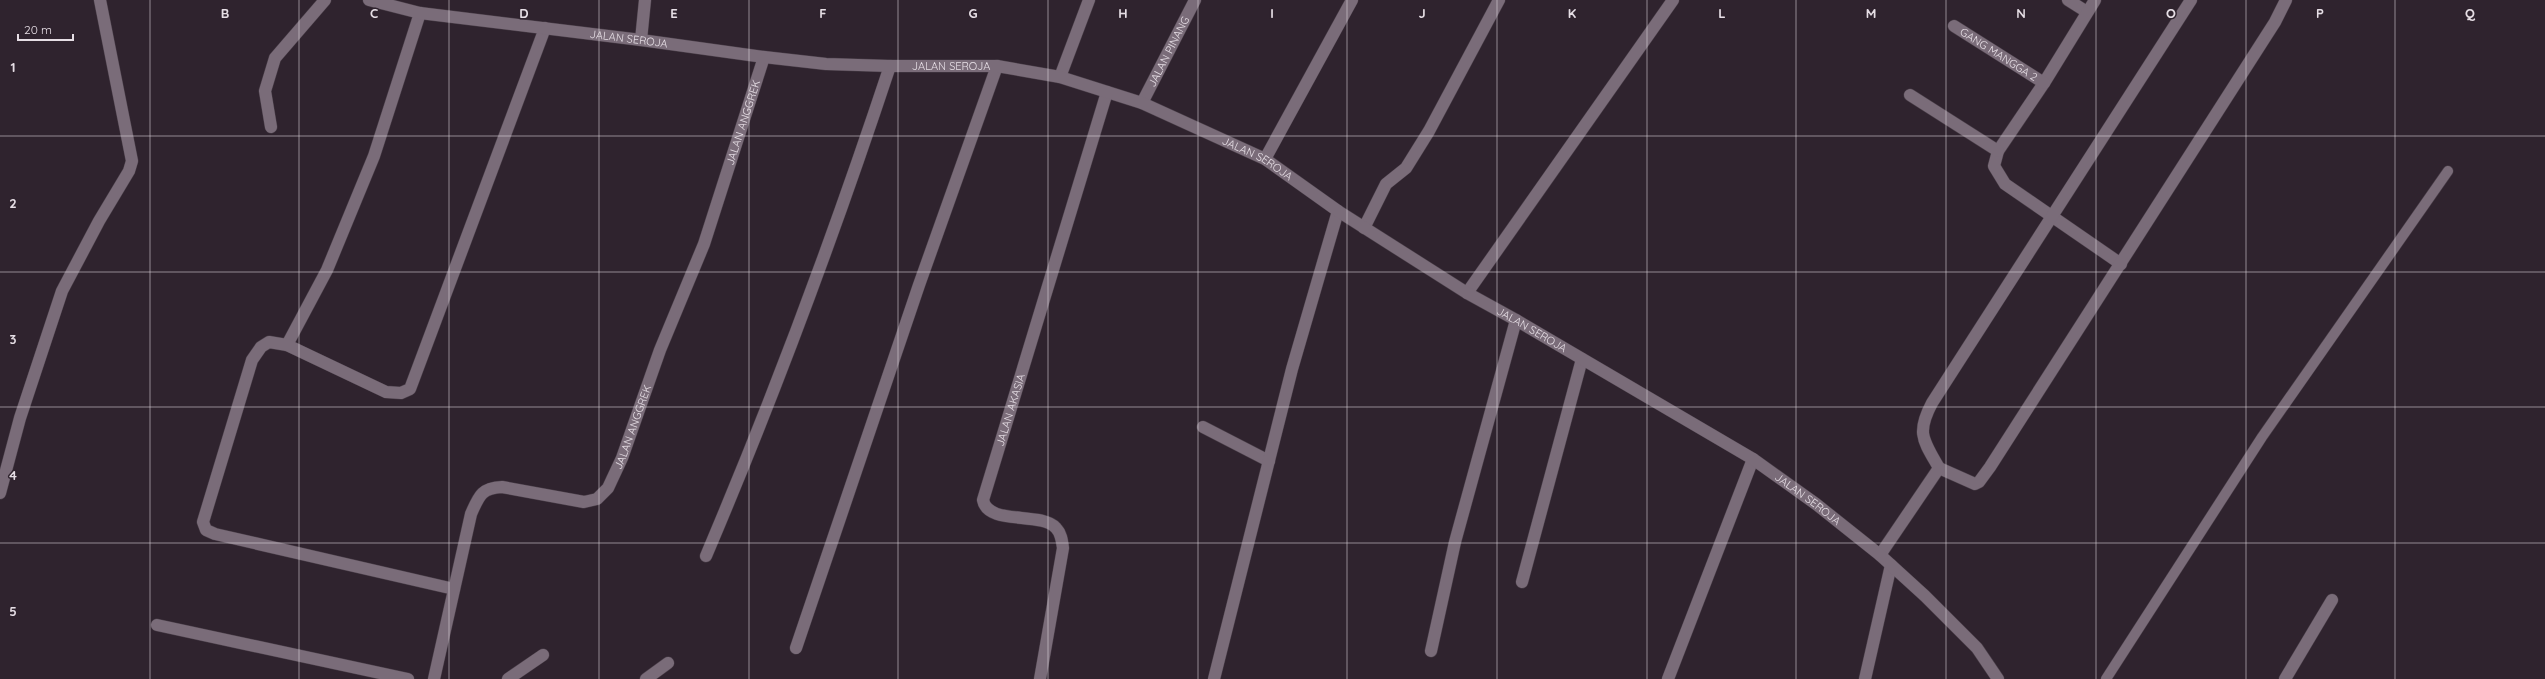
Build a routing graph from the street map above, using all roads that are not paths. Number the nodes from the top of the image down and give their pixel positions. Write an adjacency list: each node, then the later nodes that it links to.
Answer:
1 (100, 0): 43 (street)
2 (325, 0): 27 (street)
3 (369, 0): 15 (street, JALAN SEROJA)
4 (645, 0): 18 (street)
5 (1089, 0): 22 (street)
6 (1194, 0): 26 (street, JALAN PINANG)
7 (1352, 0): 29 (street)
8 (1499, 0): 33 (street)
9 (1674, 0): 35 (street)
10 (2068, 0): 14 (street)
11 (2095, 0): 14 (street)
12 (2191, 0): 32 (street)
13 (2286, 0): 34 (street)
14 (2087, 12): 23 (street)
15 (420, 13): 17 (street, JALAN SEROJA); 37 (street)
16 (1954, 26): 23 (street, GANG MANGGA 2)
17 (545, 28): 18 (street, JALAN SEROJA); 37 (street)
18 (641, 40): 19 (street, JALAN SEROJA)
19 (764, 57): 20 (street, JALAN SEROJA); 48 (street, JALAN ANGGREK)
20 (890, 66): 21 (street, JALAN SEROJA); 45 (street)
21 (997, 66): 22 (street, JALAN SEROJA); 51 (street)
22 (1060, 77): 24 (street, JALAN SEROJA)
23 (2044, 83): 28 (street)
24 (1107, 92): 26 (street, JALAN SEROJA); 59 (street, JALAN AKASIA)
25 (1910, 95): 28 (street)
26 (1142, 103): 29 (street, JALAN SEROJA)
27 (271, 127)
28 (1998, 151): 32 (street)
29 (1265, 159): 31 (street, JALAN SEROJA)
30 (2448, 172): 64 (lane)
31 (1338, 211): 33 (street, JALAN SEROJA); 41 (street)
32 (2051, 217): 34 (street); 42 (street)
33 (1364, 228): 35 (street, JALAN SEROJA)
34 (2121, 264): 42 (street)
35 (1467, 293): 36 (street, JALAN SEROJA)
36 (1516, 320): 38 (street, JALAN SEROJA); 52 (street)
37 (287, 345): 48 (street)
38 (1582, 359): 40 (street, JALAN SEROJA); 47 (street)
39 (1203, 427): 41 (street)
40 (1753, 459): 44 (street, JALAN SEROJA); 61 (street)
41 (1269, 461): 60 (street)
42 (1939, 468): 44 (street)
43 (0, 493)
44 (1880, 555): 46 (street, JALAN SEROJA)
45 (706, 556)
46 (1891, 565): 62 (street); 63 (street, JALAN SEROJA)
47 (1522, 582)
48 (454, 589): 56 (street, JALAN ANGGREK)
49 (2332, 600): 65 (street)
50 (157, 625): 55 (street)
51 (796, 648)
52 (1432, 651)
53 (543, 655): 57 (street)
54 (668, 663): 58 (street)
55 (408, 679)
56 (434, 679)
57 (508, 679)
58 (646, 679)
59 (1040, 679)
60 (1214, 679)
61 (1668, 679)
62 (1865, 679)
63 (1998, 679)
64 (2106, 679)
65 (2285, 679)

